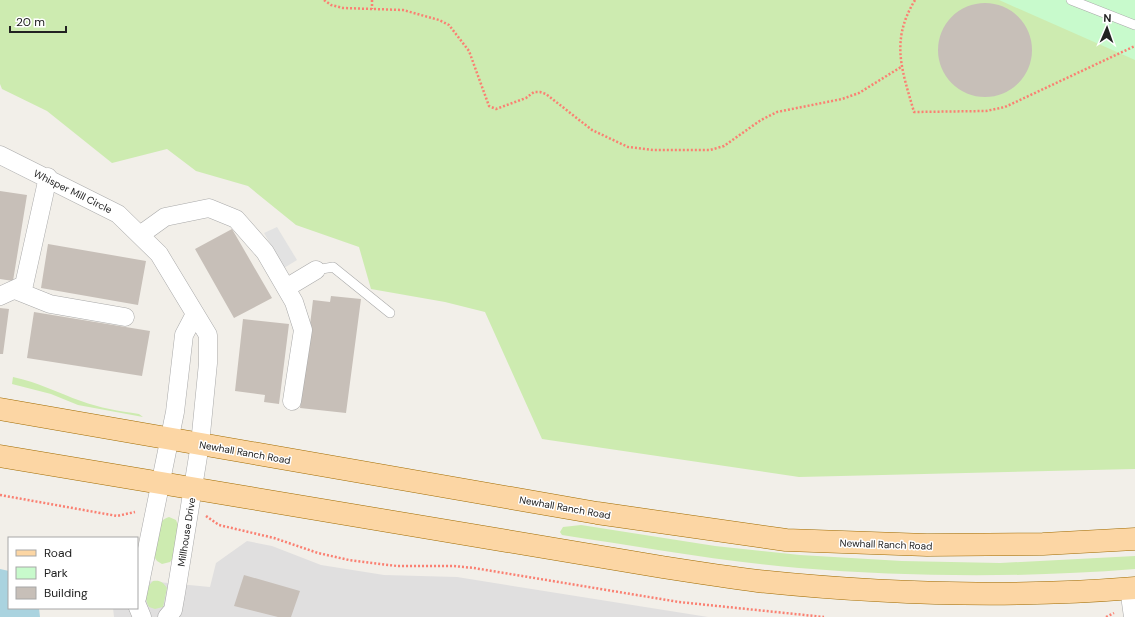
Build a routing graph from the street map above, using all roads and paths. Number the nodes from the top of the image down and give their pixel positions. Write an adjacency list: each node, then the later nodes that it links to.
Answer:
1 (324, 0): 5 (path)
2 (372, 0): 5 (path)
3 (915, 0): 8 (path)
4 (1071, 0): 6 (lane)
5 (372, 10): 8 (path)
6 (1135, 25)
7 (1135, 46): 8 (path)
8 (901, 67)
9 (0, 155): 10 (street, Whisper Mill Circle)
10 (48, 177): 11 (street, Whisper Mill Circle); 14 (street)
11 (140, 235): 13 (street); 16 (street, Whisper Mill Circle)
12 (316, 270): 13 (street); 15 (lane)
13 (286, 288): 18 (street)
14 (7, 293): 17 (street)
15 (390, 313)
16 (195, 314): 20 (street); 21 (street, Whisper Mill Circle)
17 (125, 317)
18 (292, 401)
19 (0, 409): 20 (main road, Newhall Ranch Road)
20 (170, 439): 21 (main road, Newhall Ranch Road); 23 (street)
21 (200, 444): 24 (street, Millhouse Drive); 28 (main road, Newhall Ranch Road)
22 (0, 456): 23 (main road)
23 (161, 482): 24 (main road); 30 (street)
24 (193, 487): 29 (main road); 33 (street, Millhouse Drive)
25 (0, 496): 26 (path)
26 (135, 512)
27 (204, 515): 34 (path)
28 (1135, 540)
29 (1132, 588): 35 (street)
30 (138, 593)
31 (138, 607): 32 (street)
32 (142, 617)
33 (167, 617)
34 (824, 617)
35 (1133, 617)

